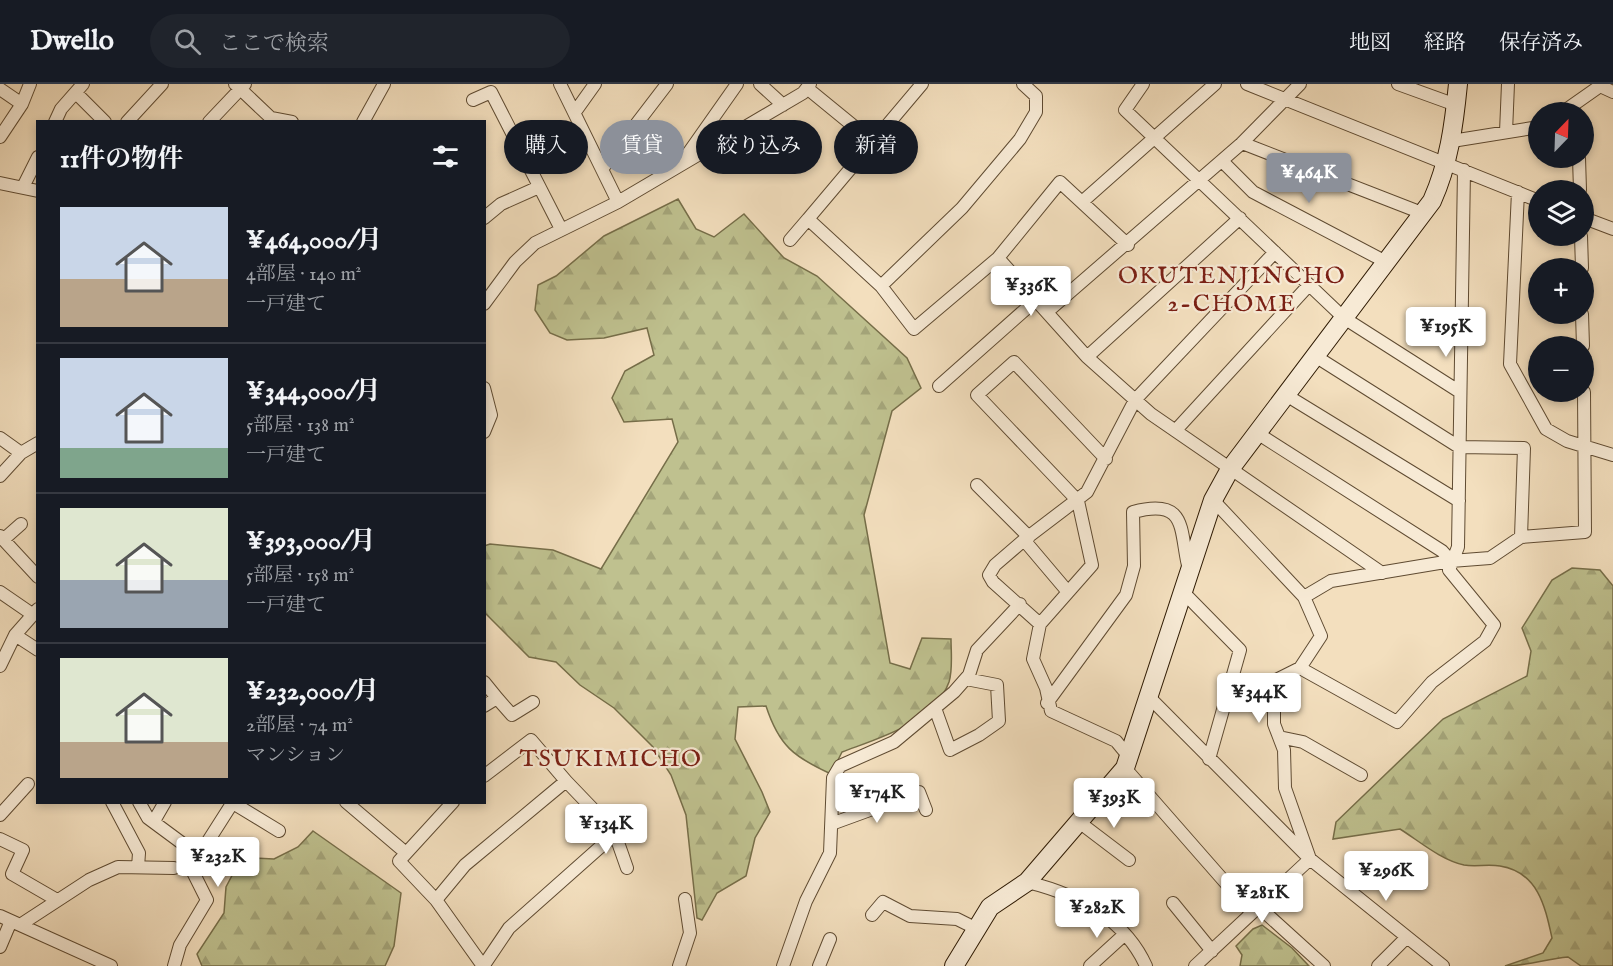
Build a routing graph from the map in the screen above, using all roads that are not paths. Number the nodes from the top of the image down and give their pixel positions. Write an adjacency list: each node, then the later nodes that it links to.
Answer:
1 (30, 84): 26 (street)
2 (162, 84): 32 (street)
3 (384, 84): 35 (street)
4 (560, 84): 29 (street)
5 (595, 84): 29 (street)
6 (667, 84): 36 (street)
7 (737, 84): 45 (street)
8 (760, 84): 27 (street)
9 (922, 84): 38 (street)
10 (1023, 84): 77 (street)
11 (1143, 84): 42 (street)
12 (1215, 84): 42 (street)
13 (1247, 84): 23 (street)
14 (1300, 84): 23 (street)
15 (1398, 84): 28 (street)
16 (1458, 84): 28 (street)
17 (1508, 84): 40 (street)
18 (240, 86): 33 (street); 34 (street)
19 (809, 86): 27 (street); 37 (street)
20 (80, 88): 30 (street); 31 (street)
21 (0, 89): 26 (street)
22 (1613, 92): 25 (street)
23 (1284, 99): 44 (street); 48 (street)
24 (473, 100): 58 (street)
25 (1584, 102)
26 (22, 104): 41 (street)
27 (783, 105): 50 (street)
28 (1456, 105): 43 (street)
29 (575, 112): 49 (street)
30 (56, 120)
31 (104, 120)
32 (129, 120)
33 (211, 120)
34 (281, 120)
35 (364, 120)
36 (639, 120)
37 (848, 120)
38 (892, 120)
39 (1528, 128): 40 (street)
40 (1506, 132): 43 (street)
41 (0, 137)
42 (1155, 139): 55 (street); 63 (street)
43 (1452, 141): 48 (street)
44 (1242, 143): 47 (street); 64 (street)
45 (684, 160)
46 (36, 161): 57 (street)
47 (1222, 161): 55 (street); 75 (street)
48 (1447, 162): 51 (street); 64 (street)
49 (600, 165)
50 (684, 165)
51 (1464, 170): 60 (street); 85 (street)
52 (604, 174): 62 (street)
53 (669, 174): 62 (street)
54 (846, 174): 67 (street)
55 (1200, 181): 66 (street); 72 (street)
56 (0, 183): 57 (street)
57 (23, 187): 59 (street)
58 (539, 187): 65 (street); 69 (street)
59 (36, 190)
60 (1518, 192): 61 (street); 96 (street)
61 (1528, 196)
62 (618, 202): 69 (street)
63 (1082, 202): 72 (street); 74 (street)
64 (1422, 213): 75 (street)
65 (486, 216)
66 (1240, 218): 73 (street); 83 (street)
67 (808, 219): 71 (street); 77 (street)
68 (1594, 222): 70 (street)
69 (561, 229): 79 (street)
70 (1613, 229)
71 (790, 240)
72 (1128, 245): 80 (street)
73 (1275, 252): 76 (street); 88 (street)
74 (998, 258): 77 (street); 78 (street)
75 (1386, 262): 81 (street)
76 (1310, 285): 81 (street); 91 (street)
77 (881, 286)
78 (1036, 300): 80 (street); 84 (street)
79 (486, 301)
80 (1047, 312): 83 (street)
81 (1344, 318): 82 (street); 85 (street)
82 (1315, 356): 86 (street); 95 (street)
83 (1087, 357): 88 (street)
84 (939, 386)
85 (1460, 392): 95 (street)
86 (1286, 395): 92 (street); 105 (street)
87 (486, 396): 90 (street)
88 (1135, 400): 91 (street); 99 (street)
89 (1584, 402): 96 (street)
90 (486, 427)
91 (1176, 430): 100 (street)
92 (1257, 433): 100 (street); 110 (street)
93 (0, 438): 97 (street)
94 (36, 444): 97 (street)
95 (1460, 447): 105 (street); 107 (street)
96 (1585, 448): 98 (street); 107 (street)
97 (21, 453): 101 (street)
98 (1613, 455)
99 (1106, 459): 104 (street); 104 (street)
100 (1230, 469): 103 (street); 112 (street)
101 (0, 476)
102 (977, 485): 109 (street)
103 (1213, 500): 111 (street); 117 (street)
104 (1078, 501): 109 (street); 115 (street)
105 (1459, 501): 110 (street)
106 (21, 524): 108 (street)
107 (1521, 537): 110 (street)
108 (2, 538): 113 (street)
109 (1026, 538): 115 (street); 118 (street)
110 (1451, 561): 112 (street); 124 (street)
111 (1189, 571): 116 (street); 130 (street)
112 (1382, 573): 117 (street)
113 (36, 575)
114 (0, 592): 119 (street)
115 (1068, 592): 120 (street)
116 (1183, 592): 127 (street); 134 (street)
117 (1304, 597): 124 (street)
118 (1020, 604): 120 (street); 125 (street)
119 (35, 611): 121 (street)
120 (1040, 624): 130 (street)
121 (15, 635): 122 (street); 123 (street)
122 (36, 649)
123 (0, 666)
124 (1300, 668): 133 (street)
125 (966, 679): 132 (street); 132 (street)
126 (486, 684): 128 (street)
127 (1149, 697): 134 (street); 135 (street)
128 (497, 698): 129 (street); 131 (street)
129 (533, 702)
130 (1047, 703): 135 (street)
131 (486, 705)
132 (935, 708): 151 (street)
133 (1279, 737): 137 (street); 157 (street)
134 (1209, 759): 157 (street)
135 (1128, 763): 150 (street); 167 (street)
136 (486, 774): 138 (street)
137 (1361, 775)
138 (566, 781): 153 (street); 165 (street)
139 (28, 784): 148 (street)
140 (113, 804): 159 (street)
141 (140, 804): 149 (street)
142 (164, 804): 149 (street)
143 (232, 804): 156 (street)
144 (235, 804): 152 (street)
145 (348, 804): 155 (street)
146 (446, 804): 155 (street)
147 (926, 810): 151 (street)
148 (0, 815)
149 (154, 821): 156 (street)
150 (1080, 822): 158 (street); 162 (street)
151 (834, 823): 180 (street)
152 (279, 831)
153 (614, 831): 161 (street); 178 (street)
154 (0, 839): 164 (street)
155 (406, 853): 165 (street)
156 (198, 855): 177 (street)
157 (1310, 859): 167 (street); 172 (street)
158 (1129, 860)
159 (138, 867): 160 (street); 164 (street)
160 (174, 868)
161 (627, 868)
162 (1027, 882): 170 (street); 171 (street)
163 (685, 899): 179 (street)
164 (57, 900): 169 (street)
165 (436, 900): 178 (street)
166 (1173, 903): 175 (street)
167 (1255, 910): 175 (street); 186 (street)
168 (872, 915): 170 (street)
169 (10, 921): 174 (street); 176 (street)
170 (977, 929): 182 (street)
171 (1125, 934): 183 (street); 184 (street)
172 (1407, 937): 187 (street); 188 (street)
173 (830, 939): 181 (street)
174 (0, 947)
175 (1212, 951): 185 (street)
176 (111, 966)
177 (174, 966)
178 (484, 966)
179 (679, 966)
180 (783, 966)
181 (819, 966)
182 (954, 966)
183 (1090, 966)
184 (1146, 966)
185 (1195, 966)
186 (1324, 966)
187 (1378, 966)
188 (1443, 966)

